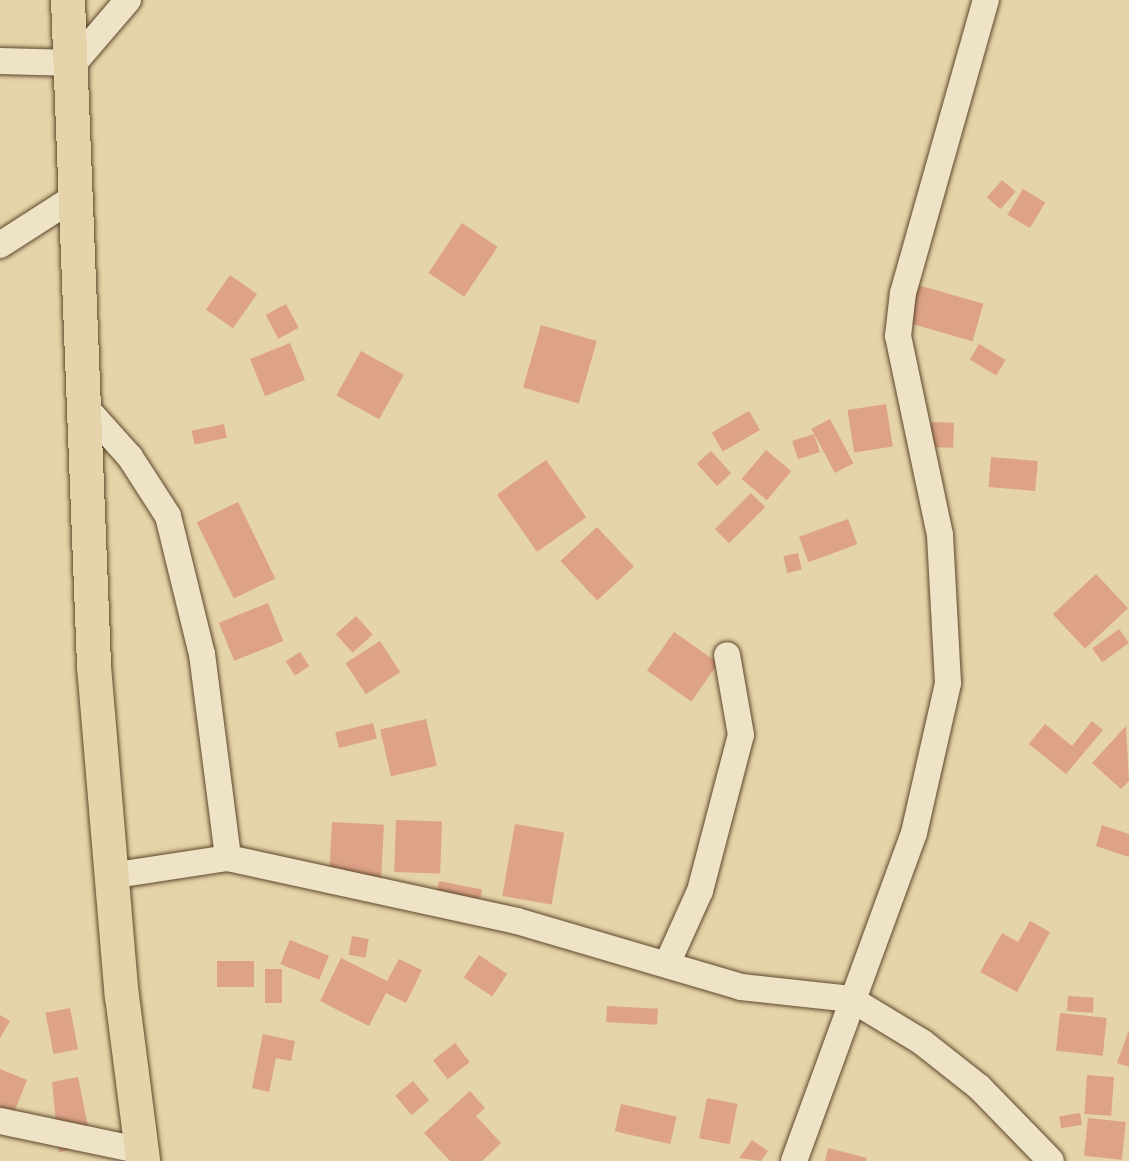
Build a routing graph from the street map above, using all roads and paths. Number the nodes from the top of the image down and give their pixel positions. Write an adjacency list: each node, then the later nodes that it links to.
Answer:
1 (68, 0): 5 (main road)
2 (128, 0): 5 (street)
3 (986, 0): 13 (street)
4 (0, 61): 5 (street)
5 (74, 63): 6 (main road)
6 (78, 195): 7 (street); 8 (main road)
7 (0, 245)
8 (86, 408): 10 (street); 11 (main road)
9 (727, 655): 12 (street)
10 (228, 858): 11 (street); 12 (street)
11 (110, 876): 15 (main road)
12 (667, 964): 13 (street)
13 (851, 999): 16 (street); 17 (street)
14 (0, 1121): 15 (street)
15 (142, 1156)
16 (794, 1161)
17 (1051, 1161)

